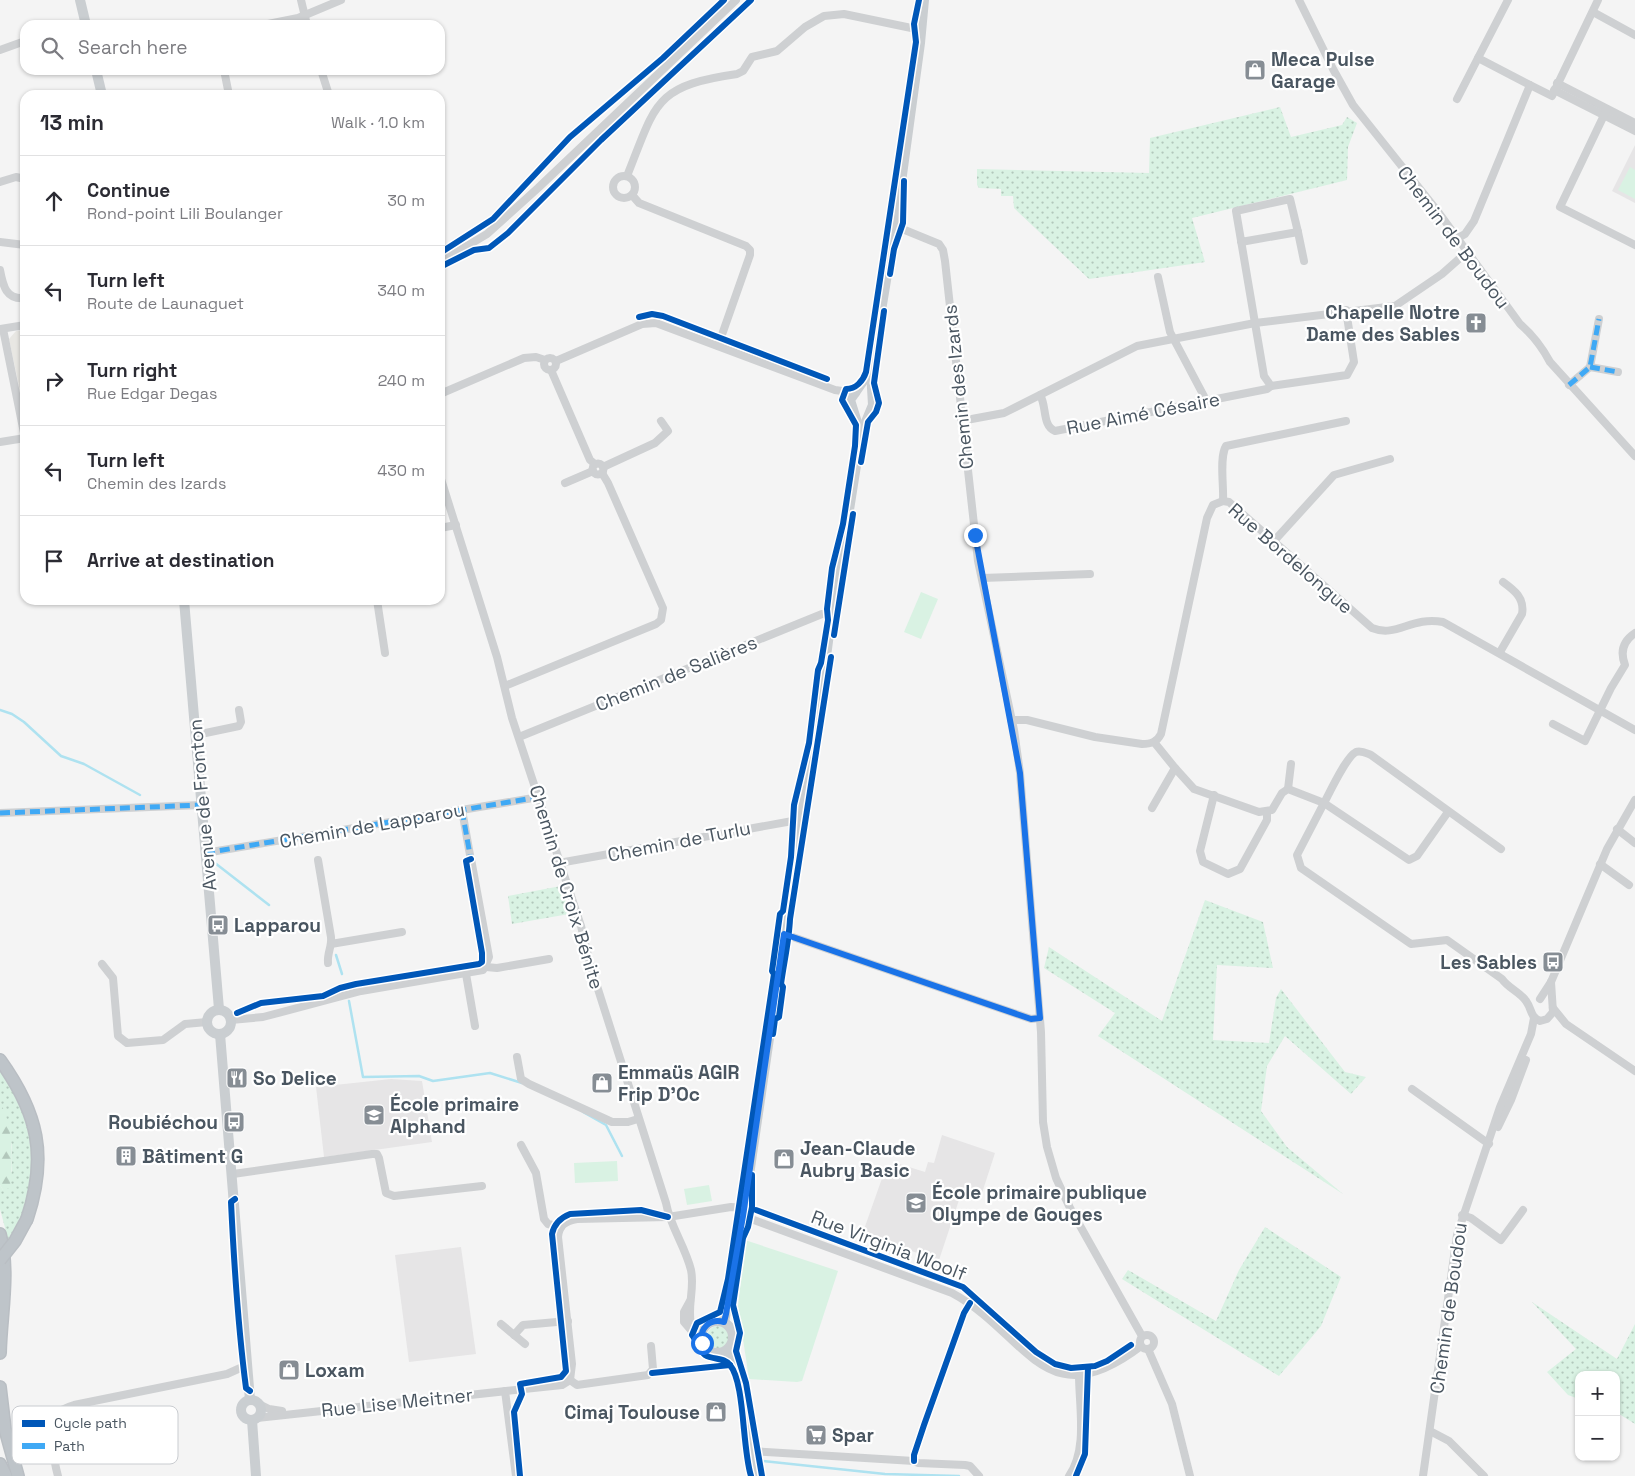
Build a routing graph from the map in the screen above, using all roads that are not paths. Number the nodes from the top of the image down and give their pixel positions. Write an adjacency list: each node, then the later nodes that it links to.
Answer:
1 (80, 0): 11 (main road)
2 (301, 0): 10 (street)
3 (341, 0): 10 (street)
4 (736, 0): 43 (street)
5 (924, 0): 14 (main road)
6 (1300, 0): 37 (street, Chemin de Boudou)
7 (1508, 0): 18 (street)
8 (1598, 0): 9 (street)
9 (1593, 12): 15 (street); 23 (street)
10 (305, 16): 12 (street); 13 (street)
11 (85, 20)
12 (286, 20)
13 (306, 20)
14 (921, 30): 31 (street); 35 (main road)
15 (1635, 35)
16 (20, 43): 17 (street)
17 (0, 50)
18 (1478, 58): 22 (street); 27 (street)
19 (97, 75): 24 (main road)
20 (225, 75): 25 (street)
21 (323, 75): 26 (street)
22 (1530, 84): 23 (street); 37 (street)
23 (1556, 87): 28 (street)
24 (101, 90)
25 (228, 90)
26 (327, 90)
27 (1457, 99)
28 (1606, 112): 29 (street); 30 (street); 41 (street)
29 (1635, 123)
30 (1635, 131)
31 (627, 176): 34 (street); 34 (street)
32 (20, 178): 33 (street)
33 (0, 182)
34 (632, 195): 54 (street)
35 (895, 226): 59 (main road); 73 (street, Chemin des Izards)
36 (1298, 232): 39 (street); 39 (street); 44 (street)
37 (1458, 238): 42 (street, Chemin de Boudou)
38 (0, 242): 40 (street)
39 (1242, 242): 50 (street)
40 (20, 244)
41 (1635, 245)
42 (1468, 251): 48 (street); 61 (street, Chemin de Boudou)
43 (445, 259)
44 (1304, 261)
45 (0, 270): 47 (street)
46 (1158, 277): 53 (street)
47 (20, 299)
48 (1346, 310): 50 (street); 62 (street, Rue Aimé Césaire)
49 (1599, 319): 57 (street)
50 (1255, 323): 53 (street); 62 (street)
51 (20, 326): 52 (street)
52 (1, 329): 71 (street)
53 (1173, 339): 66 (street); 68 (street)
54 (718, 346): 56 (street); 63 (street)
55 (546, 360): 56 (street); 58 (street); 64 (street)
56 (556, 361): 58 (street)
57 (1590, 367): 60 (street); 61 (street)
58 (551, 370): 80 (street)
59 (871, 371): 65 (main road); 67 (main road)
60 (1618, 372)
61 (1569, 385): 78 (street, Chemin de Boudou)
62 (1271, 386): 68 (street, Rue Aimé Césaire)
63 (835, 390): 65 (street); 69 (street)
64 (445, 392)
65 (857, 392): 67 (main road); 69 (main road)
66 (1040, 395): 68 (street, Rue Aimé Césaire); 73 (street)
67 (872, 397): 70 (main road)
68 (1206, 400)
69 (853, 408): 70 (main road); 75 (main road)
70 (870, 410): 75 (main road)
71 (20, 415)
72 (661, 421): 80 (street)
73 (962, 421): 88 (street, Chemin des Izards)
74 (1346, 421): 83 (street)
75 (861, 434): 92 (main road)
76 (20, 439): 77 (street)
77 (0, 442)
78 (1635, 456)
79 (1390, 458): 86 (street)
80 (598, 469): 81 (street); 96 (street)
81 (566, 483)
82 (445, 491): 84 (street, Chemin de Croix Bénite)
83 (1223, 501): 86 (street, Rue Bordelongue); 104 (street, Rue Bordelongue)
84 (456, 525): 85 (street); 96 (street, Chemin de Croix Bénite)
85 (445, 527)
86 (1274, 541): 94 (street, Rue Bordelongue)
87 (1090, 574): 88 (street)
88 (982, 578): 99 (street, Chemin des Izards)
89 (1503, 582): 94 (street)
90 (184, 605): 102 (main road, Avenue de Fronton)
91 (378, 605): 95 (street)
92 (833, 613): 103 (street, Chemin de Salières); 118 (main road)
93 (1635, 633): 98 (street)
94 (1500, 652): 98 (street, Rue Bordelongue)
95 (385, 653)
96 (504, 686): 103 (street, Chemin de Croix Bénite)
97 (239, 710): 102 (street)
98 (1599, 711): 100 (street); 101 (street, Rue Bordelongue)
99 (1011, 720): 104 (street); 141 (street, Chemin des Izards)
100 (1553, 724)
101 (1635, 730)
102 (196, 735): 112 (main road, Avenue de Fronton)
103 (519, 737): 109 (street, Chemin de Croix Bénite)
104 (1154, 742): 106 (street)
105 (1291, 764): 107 (street)
106 (1175, 768): 108 (street); 113 (street)
107 (1288, 789): 111 (street); 115 (street)
108 (1214, 795): 115 (street); 115 (street)
109 (539, 797): 114 (street, Chemin de Lapparou); 124 (street, Chemin de Croix Bénite)
110 (1635, 800): 119 (street)
111 (1324, 803): 116 (street); 116 (street); 136 (street)
112 (201, 805): 117 (street); 122 (main road, Avenue de Fronton)
113 (1152, 808)
114 (462, 810): 122 (street, Chemin de Lapparou); 133 (street)
115 (1267, 812)
116 (1448, 812): 121 (street)
117 (0, 813)
118 (798, 820): 124 (street, Chemin de Turlu); 128 (main road)
119 (1617, 829): 120 (street); 125 (street)
120 (1635, 843)
121 (1501, 849)
122 (205, 854): 140 (main road, Avenue de Fronton)
123 (318, 860): 129 (street)
124 (559, 864): 153 (street, Chemin de Croix Bénite)
125 (1600, 864): 126 (street); 135 (street)
126 (1629, 885)
127 (402, 932): 129 (street)
128 (784, 934): 141 (street); 159 (main road)
129 (331, 944): 131 (street)
130 (549, 959): 133 (street)
131 (328, 963)
132 (102, 964): 145 (street)
133 (486, 966): 134 (street)
134 (466, 974): 143 (street); 147 (street)
135 (1551, 982): 137 (street); 138 (street)
136 (1526, 999): 137 (street); 139 (street)
137 (1538, 1000): 138 (street); 139 (street)
138 (1552, 1006): 144 (street); 146 (street)
139 (1531, 1008): 142 (street)
140 (219, 1009): 143 (main road); 145 (main road)
141 (1040, 1018): 172 (street, Chemin des Izards)
142 (1534, 1018): 144 (street); 154 (street, Chemin de Boudou)
143 (232, 1020): 148 (main road)
144 (1545, 1020): 146 (street); 154 (street, Chemin de Boudou)
145 (207, 1022): 148 (main road)
146 (1566, 1024): 151 (street)
147 (475, 1026)
148 (220, 1034): 156 (main road)
149 (517, 1057): 153 (street)
150 (0, 1060): 164 (highway, bridge)
151 (1635, 1071)
152 (1412, 1090): 154 (street)
153 (638, 1119): 161 (street, Chemin de Croix Bénite)
154 (1488, 1144): 160 (street, Chemin de Boudou)
155 (521, 1145): 162 (street)
156 (233, 1174): 157 (street); 179 (main road)
157 (482, 1186)
158 (1523, 1210): 160 (street)
159 (744, 1212): 161 (street); 166 (street, Rue Virginia Woolf); 168 (main road)
160 (1462, 1215): 188 (street, Chemin de Boudou)
161 (668, 1217): 162 (street); 165 (street, Chemin de Croix Bénite)
162 (560, 1227): 167 (street)
163 (0, 1234): 178 (highway)
164 (0, 1260)
165 (692, 1298): 170 (street, Chemin de Croix Bénite); 173 (street, Chemin de Croix Bénite)
166 (970, 1303): 180 (street, Rue Virginia Woolf); 191 (street)
167 (568, 1321): 171 (street); 181 (street)
168 (724, 1322): 170 (main road); 177 (main road)
169 (501, 1324): 171 (street)
170 (707, 1325): 173 (main road)
171 (514, 1335): 174 (street)
172 (1142, 1336): 176 (street, Chemin des Izards); 176 (street, Chemin des Izards)
173 (702, 1343): 177 (main road)
174 (524, 1344)
175 (650, 1346): 181 (street)
176 (1145, 1348): 180 (street, Rue Virginia Woolf); 199 (street, Chemin des Izards)
177 (726, 1351): 189 (main road)
178 (0, 1353)
179 (247, 1365): 184 (main road); 185 (street)
180 (1080, 1376): 198 (street)
181 (570, 1380): 183 (street, Rue Lise Meitner)
182 (0, 1387): 190 (highway)
183 (505, 1391): 186 (street, Rue Lise Meitner); 195 (street)
184 (254, 1402): 186 (street, Rue Lise Meitner); 187 (main road); 187 (main road)
185 (71, 1406)
186 (289, 1412): 187 (street, Rue Lise Meitner)
187 (255, 1419): 194 (main road)
188 (1430, 1431): 200 (street, Chemin de Boudou); 201 (street)
189 (751, 1451): 191 (street); 196 (main road)
190 (12, 1454)
191 (914, 1460): 197 (street)
192 (0, 1464): 193 (highway)
193 (6, 1476)
194 (256, 1476)
195 (516, 1476)
196 (756, 1476)
197 (979, 1476)
198 (1069, 1476)
199 (1190, 1476)
200 (1423, 1476)
201 (1484, 1476)

